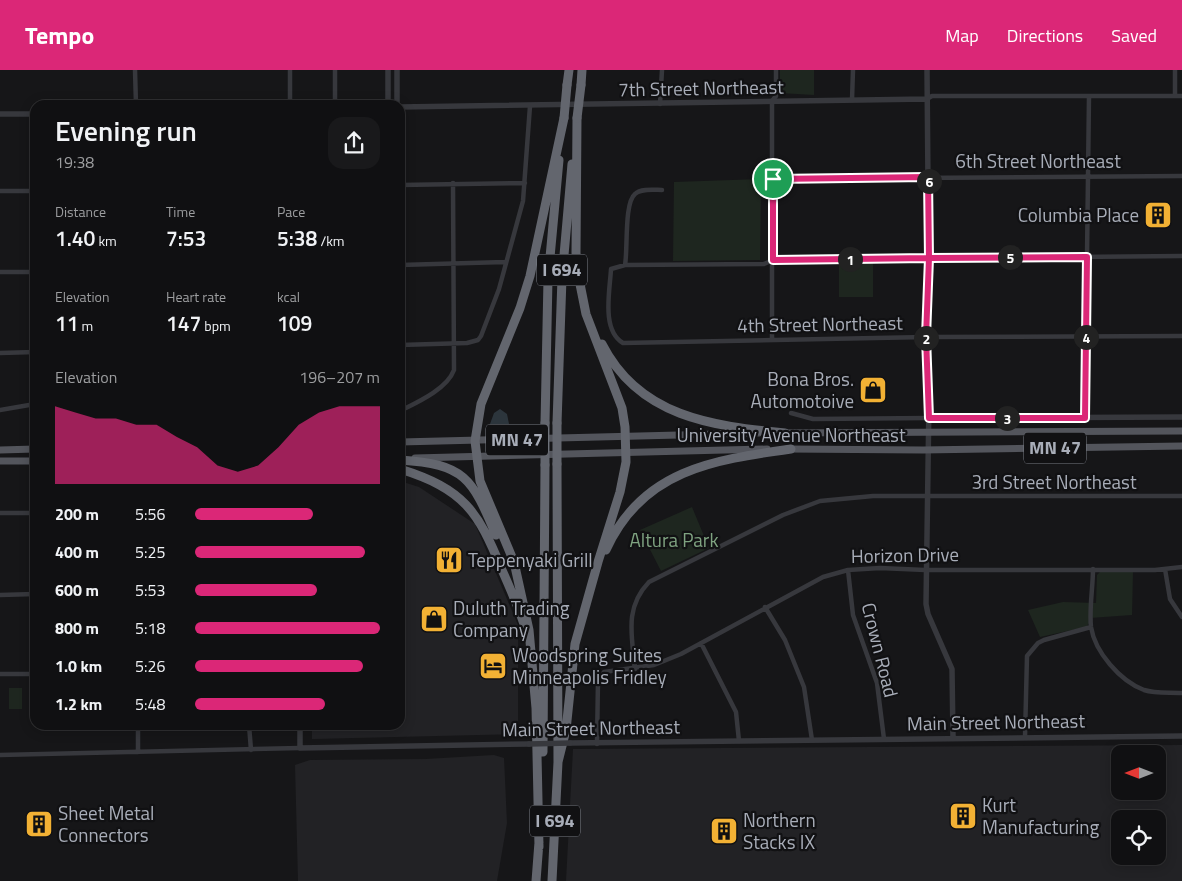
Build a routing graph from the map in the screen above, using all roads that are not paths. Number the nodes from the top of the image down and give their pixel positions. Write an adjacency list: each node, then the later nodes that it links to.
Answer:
1 (135, 70): 17 (street)
2 (290, 70): 18 (street)
3 (335, 70): 19 (street)
4 (388, 70): 20 (street)
5 (397, 70): 21 (street)
6 (569, 70): 29 (highway, I 694, bridge)
7 (582, 70): 30 (highway, I 694, bridge)
8 (662, 70): 24 (street)
9 (776, 70): 23 (street)
10 (853, 70): 22 (street)
11 (927, 70): 16 (street)
12 (1175, 70): 14 (street)
13 (1090, 96): 14 (street, 7th Street Northeast); 16 (street, 7th Street Northeast); 31 (street)
14 (1175, 96): 15 (street, 7th Street Northeast)
15 (1182, 96)
16 (927, 99): 22 (street, 7th Street Northeast); 33 (street)
17 (136, 100)
18 (290, 100)
19 (335, 100)
20 (388, 100)
21 (398, 100)
22 (852, 100): 23 (street, 7th Street Northeast)
23 (772, 101): 24 (street, 7th Street Northeast); 34 (street)
24 (660, 104): 26 (street, 7th Street Northeast)
25 (405, 106): 26 (street, 7th Street Northeast)
26 (530, 106): 36 (street)
27 (0, 114): 28 (street)
28 (30, 114)
29 (564, 118): 71 (highway); 122 (highway, I 694, bridge)
30 (577, 118): 51 (highway); 121 (highway, I 694, bridge)
31 (1088, 176): 32 (street, 6th Street Northeast); 33 (street, 6th Street Northeast); 42 (street)
32 (1182, 176)
33 (928, 177): 34 (street, 6th Street Northeast); 43 (street)
34 (773, 179): 44 (street)
35 (453, 183): 36 (street); 37 (street); 46 (street)
36 (525, 183): 45 (street)
37 (405, 184)
38 (662, 190): 47 (street)
39 (0, 191): 40 (street)
40 (30, 191)
41 (1182, 256): 42 (street)
42 (1087, 257): 43 (street); 54 (street)
43 (929, 258): 44 (street); 53 (street)
44 (773, 260): 47 (street); 55 (street)
45 (505, 262): 46 (street); 56 (street)
46 (453, 264): 48 (street); 56 (street)
47 (625, 264): 55 (street, 4th Street Northeast)
48 (405, 265)
49 (0, 272): 50 (street)
50 (30, 272)
51 (582, 298): 69 (highway); 70 (highway)
52 (1182, 336): 54 (street, 4th Street Northeast)
53 (926, 337): 54 (street, 4th Street Northeast); 55 (street, 4th Street Northeast); 65 (street)
54 (1086, 337): 66 (street)
55 (772, 340)
56 (454, 343): 57 (street); 61 (street)
57 (405, 345)
58 (30, 352): 59 (street)
59 (0, 353)
60 (30, 405): 62 (street)
61 (405, 408)
62 (0, 410)
63 (791, 413): 65 (street, University Avenue Northeast)
64 (1182, 417): 66 (street, University Avenue Northeast)
65 (929, 418): 66 (street, University Avenue Northeast); 68 (street)
66 (1085, 418)
67 (1182, 431): 68 (main road, University Avenue Northeast / MN 47)
68 (929, 432): 69 (main road, University Avenue Northeast / MN 47); 77 (street)
69 (785, 433): 70 (main road, University Avenue Northeast / MN 47)
70 (626, 438): 71 (main road, University Avenue Northeast / MN 47); 78 (highway)
71 (475, 441): 72 (main road, University Avenue Northeast / MN 47); 79 (highway)
72 (405, 442)
73 (1182, 446): 77 (main road, University Avenue Northeast / MN 47)
74 (30, 449): 76 (main road)
75 (791, 449): 77 (main road, University Avenue Northeast / MN 47); 78 (main road, University Avenue Northeast / MN 47); 96 (highway)
76 (0, 450)
77 (929, 450): 86 (street)
78 (626, 454): 79 (main road, University Avenue Northeast / MN 47); 96 (highway)
79 (476, 457): 80 (main road, University Avenue Northeast / MN 47); 98 (highway)
80 (405, 459)
81 (405, 460): 98 (highway)
82 (0, 461): 83 (main road)
83 (30, 461)
84 (405, 471): 102 (highway)
85 (1182, 496): 86 (street, 3rd Street Northeast)
86 (926, 497): 93 (street); 103 (street, 3rd Street Northeast)
87 (0, 513): 88 (street)
88 (30, 513)
89 (1182, 567): 91 (street, Horizon Drive)
90 (1093, 569): 91 (street, Horizon Drive); 93 (street, Horizon Drive); 100 (street)
91 (1165, 569): 99 (street)
92 (848, 570): 93 (street, Horizon Drive); 97 (street, Horizon Drive); 113 (street, Crown Road)
93 (925, 570): 112 (street)
94 (30, 594): 95 (street)
95 (0, 595)
96 (586, 605): 121 (highway)
97 (765, 607): 101 (street, Horizon Drive); 114 (street)
98 (526, 611): 102 (highway)
99 (1182, 617)
100 (1091, 627): 106 (street); 111 (street)
101 (701, 643): 103 (street, Horizon Drive); 115 (street)
102 (533, 665): 122 (highway)
103 (634, 669): 116 (street, Horizon Drive)
104 (0, 674): 105 (street)
105 (30, 674)
106 (1182, 692)
107 (138, 730): 119 (street)
108 (249, 730): 118 (street)
109 (300, 730): 117 (street)
110 (1182, 736): 111 (street, Main Street Northeast)
111 (1025, 737): 112 (street, Main Street Northeast)
112 (953, 738): 113 (street, Main Street Northeast)
113 (884, 739): 114 (street, Main Street Northeast)
114 (812, 740): 115 (street, Main Street Northeast)
115 (739, 741): 116 (street, Main Street Northeast)
116 (597, 744): 117 (street, Main Street Northeast, bridge)
117 (300, 748): 118 (street, Main Street Northeast)
118 (251, 750): 119 (street, Main Street Northeast)
119 (138, 752): 120 (street, Main Street Northeast)
120 (0, 755)
121 (558, 762): 124 (highway, I 694)
122 (539, 847): 123 (highway, I 694)
123 (536, 881)
124 (552, 881)

